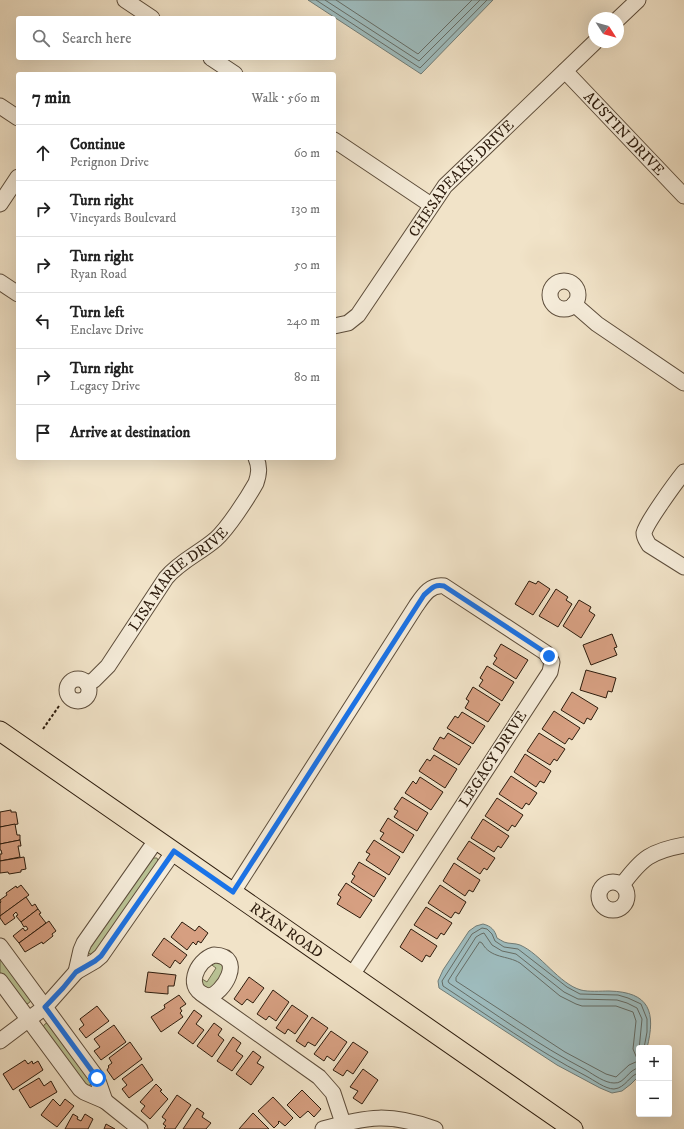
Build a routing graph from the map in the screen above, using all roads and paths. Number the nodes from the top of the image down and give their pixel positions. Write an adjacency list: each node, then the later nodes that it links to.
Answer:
1 (125, 0): 4 (street)
2 (638, 0): 3 (street)
3 (624, 13)
4 (149, 16)
5 (588, 48): 7 (street, CHESAPEAKE DRIVE)
6 (214, 60): 8 (street)
7 (565, 71): 13 (street, AUSTIN DRIVE); 15 (street, CHESAPEAKE DRIVE)
8 (232, 72)
9 (0, 106): 10 (street)
10 (16, 117)
11 (336, 141): 15 (street)
12 (16, 180): 14 (street)
13 (684, 196)
14 (0, 204)
15 (431, 205): 19 (street, CHESAPEAKE DRIVE)
16 (0, 282): 17 (street)
17 (16, 293)
18 (574, 304): 20 (street)
19 (338, 326)
20 (684, 383)
21 (257, 463): 24 (street, LISA MARIE DRIVE)
22 (684, 472): 23 (street)
23 (684, 567)
24 (88, 684)
25 (59, 706): 26 (path)
26 (43, 729)
27 (0, 731): 28 (main road, RYAN ROAD)
28 (157, 839): 30 (main road, RYAN ROAD); 34 (street)
29 (684, 844): 31 (street)
30 (174, 851): 32 (main road, RYAN ROAD); 34 (street)
31 (622, 885)
32 (233, 892): 35 (main road, RYAN ROAD); 35 (street, LEGACY DRIVE)
33 (0, 946): 39 (street)
34 (76, 972): 39 (street)
35 (352, 975): 48 (main road, RYAN ROAD)
36 (0, 981): 41 (street)
37 (221, 987): 38 (street); 38 (street); 40 (street)
38 (202, 994): 40 (street)
39 (45, 1007): 41 (street); 43 (street)
40 (220, 1007): 44 (street)
41 (29, 1020): 42 (street); 43 (street)
42 (0, 1041)
43 (105, 1101): 45 (street)
44 (343, 1123): 46 (street); 47 (street)
45 (140, 1129)
46 (323, 1129)
47 (435, 1129)
48 (574, 1129)

